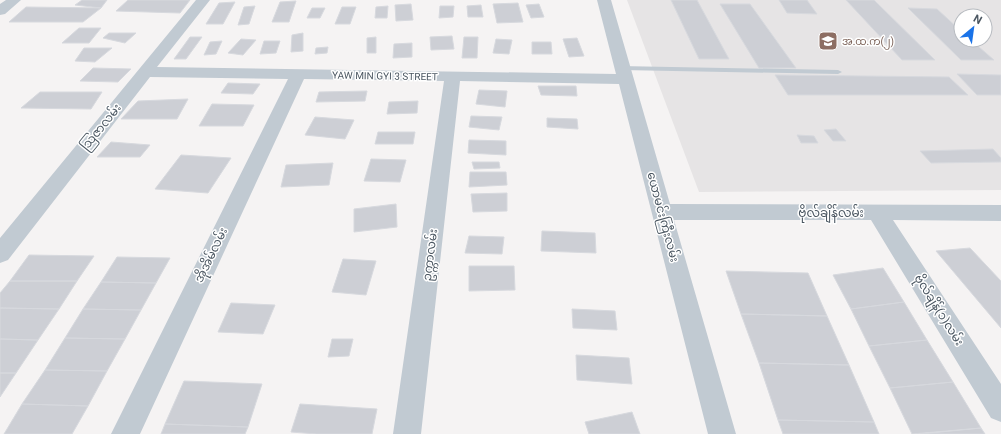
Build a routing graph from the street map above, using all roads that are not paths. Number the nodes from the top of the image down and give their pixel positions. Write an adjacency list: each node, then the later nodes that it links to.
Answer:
1 (14, 0): 4 (street)
2 (203, 0): 5 (street, သြဇာလမ်း)
3 (604, 0): 7 (street, ယောမင်းကြီးလမ်း)
4 (0, 11)
5 (145, 72): 8 (street, YAW MIN GYI 3 STREET); 13 (street, သြဇာလမ်း)
6 (838, 72): 7 (lane)
7 (624, 73): 9 (street, YAW MIN GYI 3 STREET); 10 (street, ယောမင်းကြီးလမ်း)
8 (298, 75): 9 (street, YAW MIN GYI 3 STREET); 15 (street, အိုအိမ်လမ်း)
9 (453, 77): 16 (street, ဥက္ကာလမ်း)
10 (662, 212): 11 (street, ဗိုလ်ချိန်လမ်း); 17 (street, ယောမင်းကြီးလမ်း)
11 (877, 213): 12 (street, ဗိုလ်ချိန်လမ်း); 14 (street, ဗိုလ်ချိန်(၁)လမ်း)
12 (1001, 213)
13 (0, 254)
14 (1001, 408)
15 (125, 434)
16 (407, 434)
17 (722, 434)

